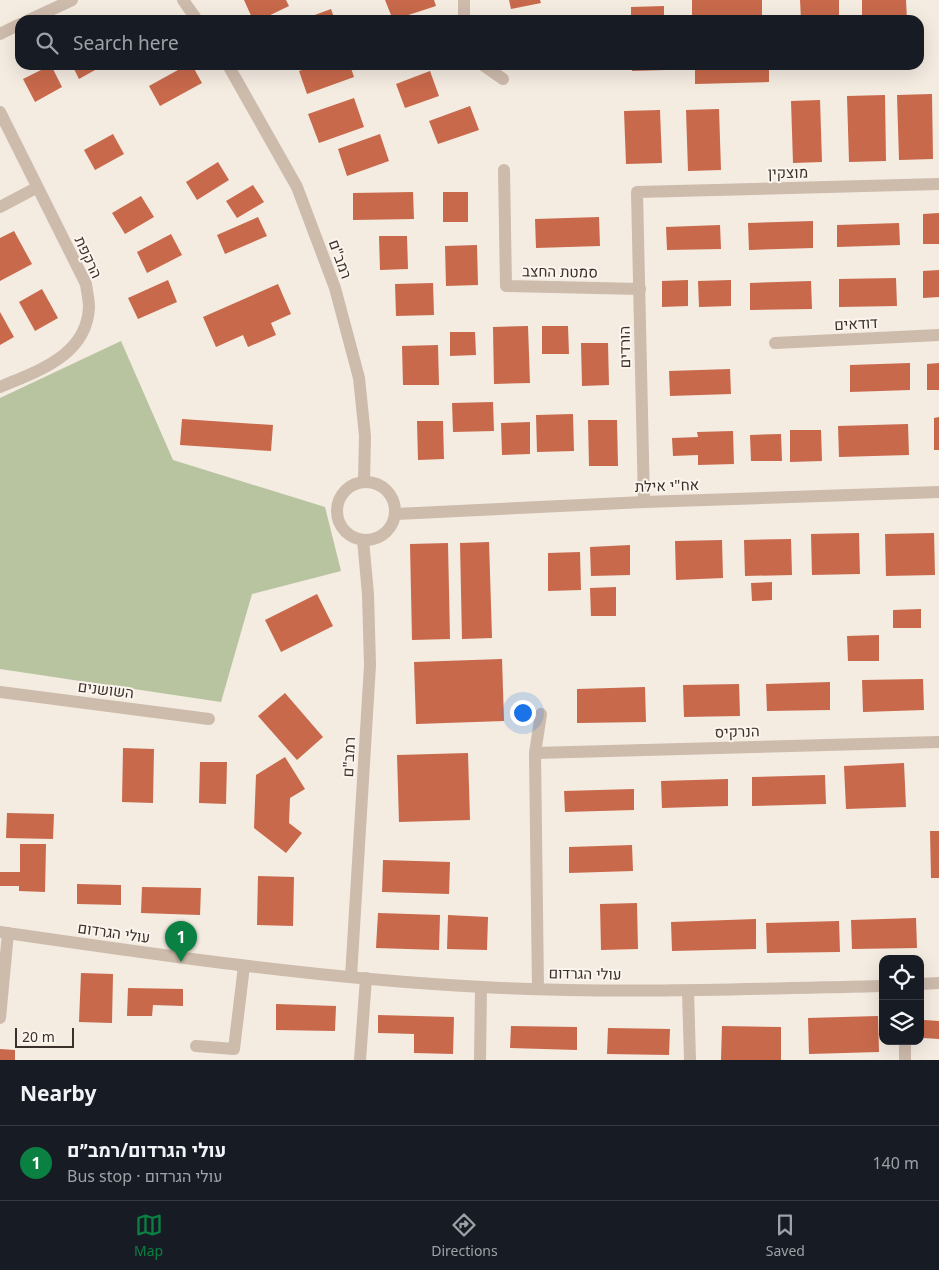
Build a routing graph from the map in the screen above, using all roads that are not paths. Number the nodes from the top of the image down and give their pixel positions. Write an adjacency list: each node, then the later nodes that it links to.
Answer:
1 (72, 0): 4 (street)
2 (183, 0): 5 (street)
3 (464, 0): 6 (street)
4 (40, 15)
5 (194, 15)
6 (464, 15)
7 (15, 26): 8 (street)
8 (0, 34)
9 (231, 70): 22 (street, רמב"ם)
10 (490, 70): 11 (street)
11 (503, 79)
12 (0, 112): 15 (street, הרקפת)
13 (504, 170): 18 (street, סמטת החצב)
14 (939, 184): 16 (street, מוצקין)
15 (36, 188): 17 (street); 21 (street, הרקפת)
16 (637, 192): 18 (street, הורדים)
17 (0, 207)
18 (640, 289): 24 (street, הורדים)
19 (939, 335): 20 (street, דודאים)
20 (775, 342)
21 (0, 387)
22 (364, 482): 25 (street); 26 (street)
23 (939, 492): 24 (street, אח"י אילת)
24 (644, 502): 25 (street, אח"י אילת)
25 (396, 514): 26 (street)
26 (363, 540): 34 (street, רמב"ם)
27 (0, 692): 29 (street, השושנים)
28 (541, 714): 31 (street)
29 (209, 719)
30 (939, 742): 31 (street, הנרקיס)
31 (535, 753): 40 (street)
32 (4, 933): 33 (street, עולי הגרדום); 42 (street, עולי הגרדום)
33 (244, 966): 34 (street, עולי הגרדום); 44 (street)
34 (351, 977): 35 (street, עולי הגרדום)
35 (366, 978): 39 (street, עולי הגרדום); 45 (street)
36 (939, 983): 37 (street)
37 (924, 984)
38 (879, 986): 41 (street, עולי הגרדום)
39 (481, 987): 40 (street, עולי הגרדום); 46 (street)
40 (538, 989): 41 (street, עולי הגרדום)
41 (688, 991): 47 (street)
42 (0, 1018)
43 (905, 1045): 48 (street)
44 (196, 1046)
45 (360, 1060)
46 (480, 1060)
47 (690, 1060)
48 (905, 1060)

